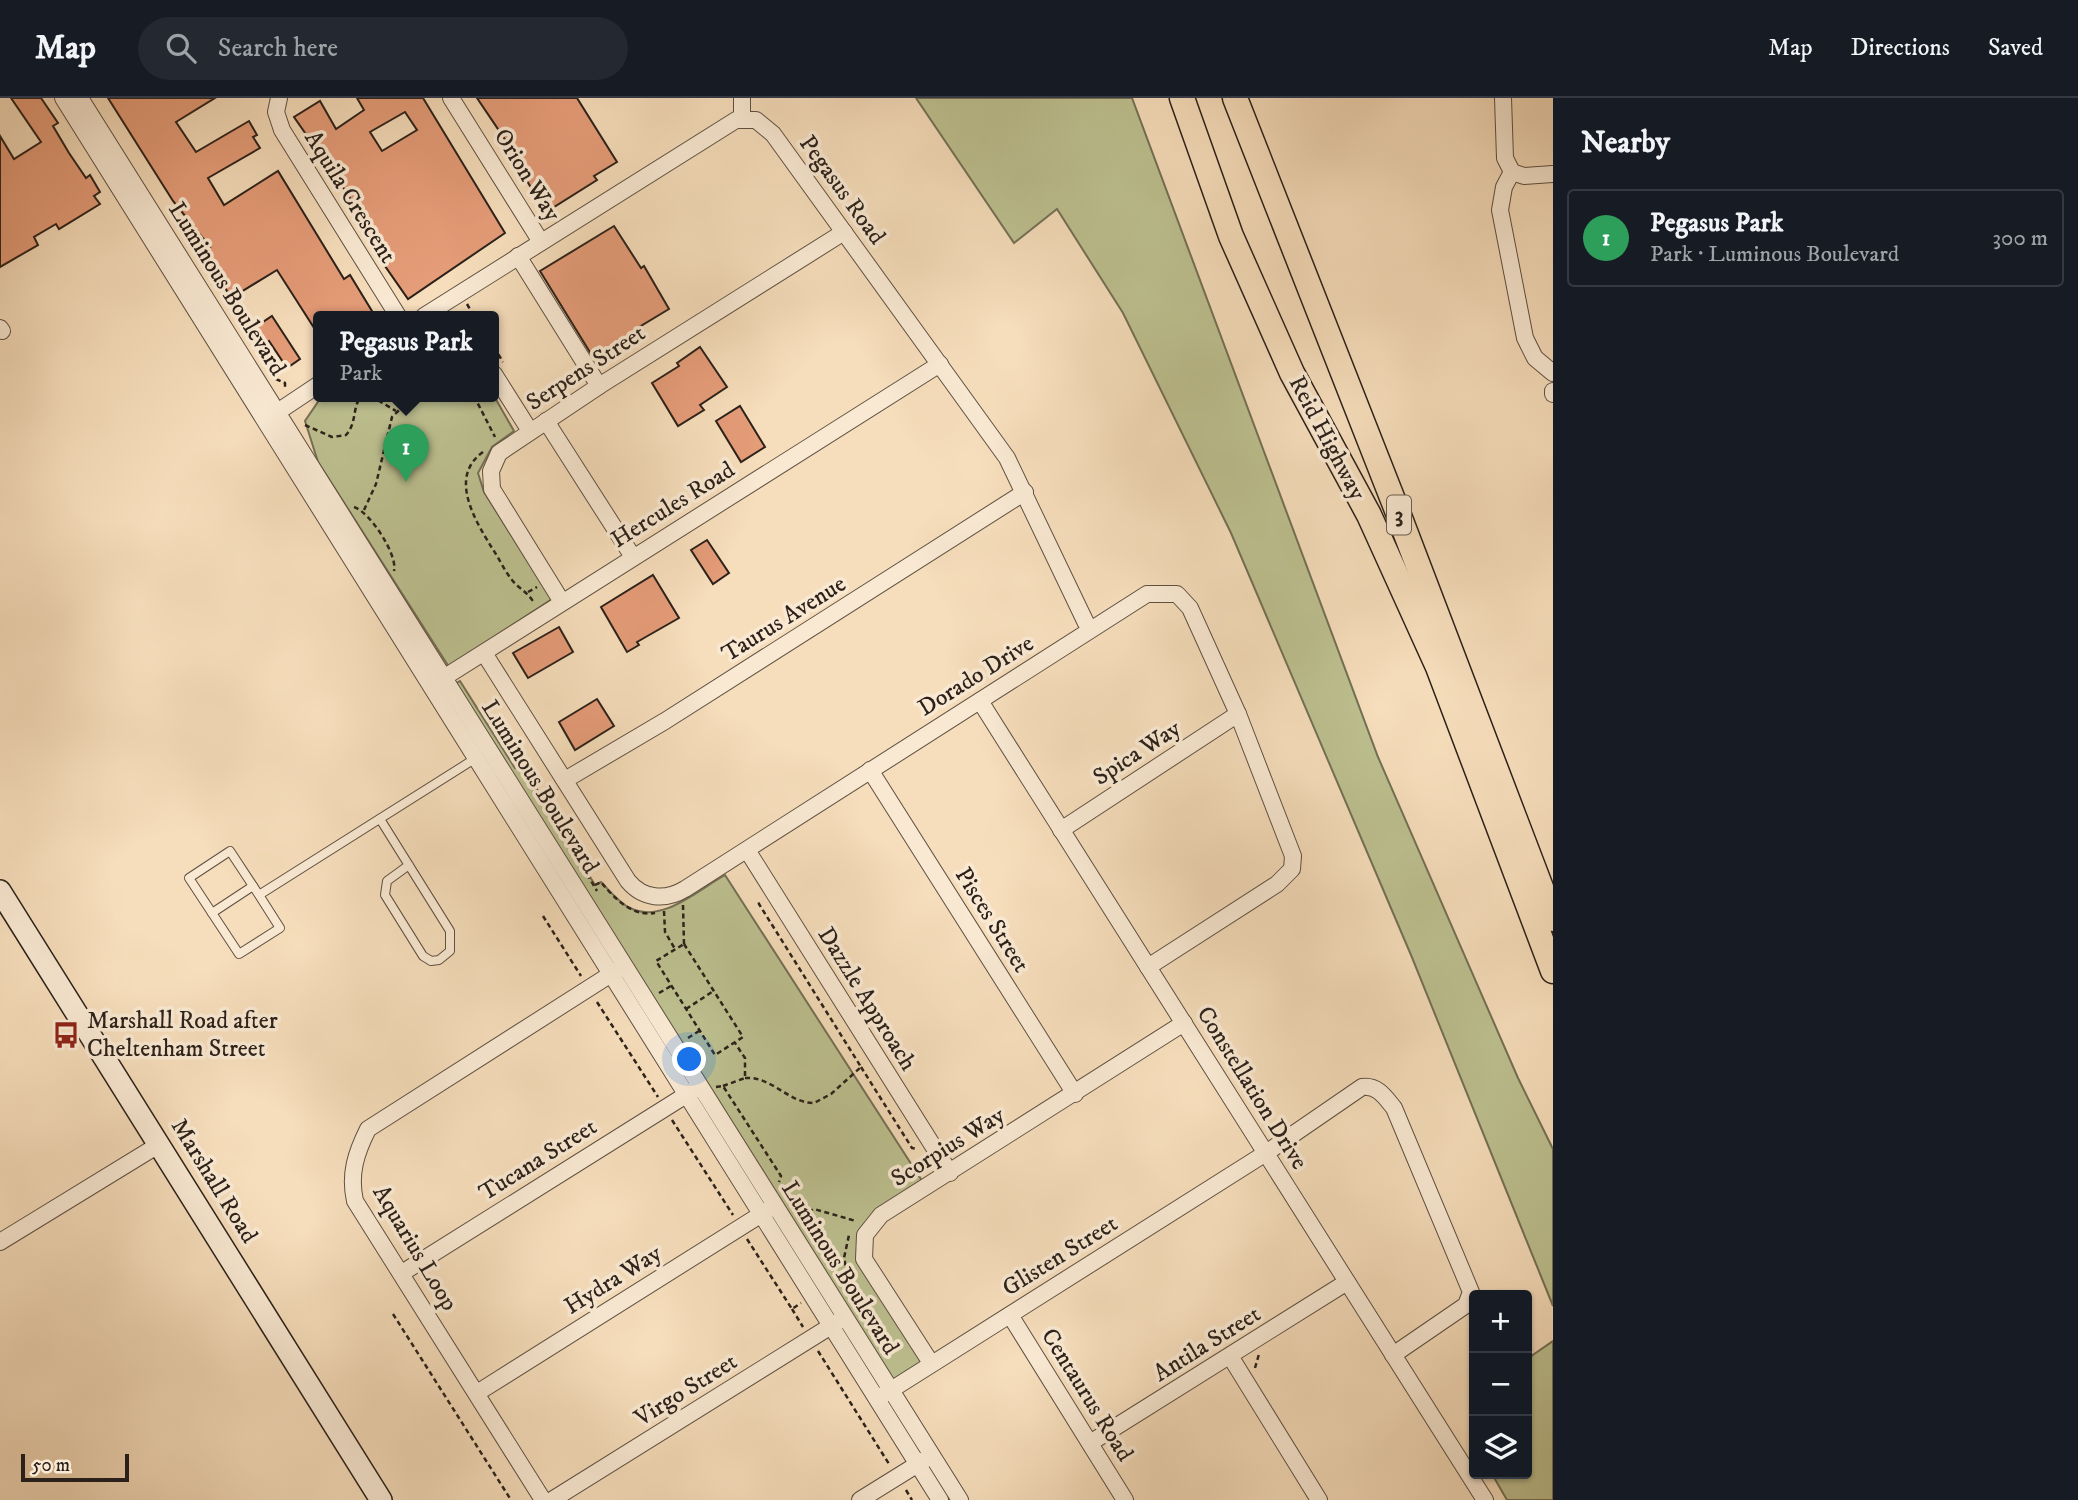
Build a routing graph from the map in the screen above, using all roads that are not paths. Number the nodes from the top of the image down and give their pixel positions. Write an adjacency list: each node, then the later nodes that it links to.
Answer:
1 (63, 98): 13 (street, Luminous Boulevard)
2 (80, 98): 13 (street, Luminous Boulevard)
3 (451, 98): 16 (street, Orion Way)
4 (742, 98): 10 (street)
5 (1169, 98): 15 (highway)
6 (1182, 98): 15 (highway, Reid Highway / 3)
7 (1235, 98): 49 (highway, Reid Highway / 3)
8 (1503, 98): 11 (street)
9 (277, 99): 19 (street, Aquila Crescent)
10 (742, 118): 14 (street, Pegasus Road); 16 (street)
11 (1513, 172): 12 (street); 23 (street)
12 (1553, 174)
13 (135, 200): 27 (street, Luminous Boulevard)
14 (844, 232): 22 (street, Pegasus Road); 25 (street, Serpens Street)
15 (1231, 236): 52 (highway, Reid Highway / 3)
16 (541, 242): 17 (street)
17 (518, 256): 18 (street); 25 (street)
18 (447, 301): 20 (street); 21 (street)
19 (395, 311)
20 (432, 311)
21 (454, 311)
22 (940, 364): 30 (street, Pegasus Road); 31 (street, Hercules Road)
23 (1553, 373)
24 (499, 382): 29 (street)
25 (599, 386): 28 (street, Serpens Street)
26 (313, 388): 27 (street)
27 (271, 416): 35 (street, Luminous Boulevard)
28 (546, 421): 29 (street, Serpens Street); 31 (street)
29 (530, 431): 32 (street, Serpens Street)
30 (1025, 492): 33 (street, Pegasus Road); 40 (street, Taurus Avenue)
31 (633, 558): 32 (street, Hercules Road)
32 (562, 602): 34 (street, Hercules Road)
33 (1086, 624)
34 (484, 653): 35 (street, Hercules Road); 40 (street)
35 (438, 681): 38 (street, Luminous Boulevard)
36 (980, 701): 37 (street, Dorado Drive); 39 (street, Dorado Drive); 42 (street, Constellation Drive)
37 (1238, 714): 42 (street, Spica Way); 50 (street, Dorado Drive)
38 (484, 753): 41 (lane); 51 (street, Luminous Boulevard)
39 (870, 770): 43 (street, Dorado Drive); 55 (street, Pisces Street)
40 (565, 780): 43 (street, Dorado Drive)
41 (380, 818): 44 (lane); 47 (lane)
42 (1061, 830): 50 (street, Constellation Drive)
43 (747, 850): 58 (street, Dazzle Approach)
44 (409, 865): 44 (lane)
45 (253, 886): 47 (lane); 48 (lane); 48 (lane)
46 (0, 891): 56 (main road, Marshall Road)
47 (259, 895): 48 (lane)
48 (212, 913)
49 (1553, 919)
50 (1148, 967): 53 (street, Constellation Drive)
51 (618, 970): 54 (street, Luminous Boulevard); 61 (street, Aquarius Loop)
52 (1553, 971)
53 (1184, 1023): 55 (street, Scorpius Way); 57 (street, Constellation Drive)
54 (693, 1091): 59 (street, Luminous Boulevard); 61 (street, Tucana Street)
55 (1075, 1094): 58 (street, Scorpius Way)
56 (160, 1144): 60 (street); 73 (main road, Marshall Road)
57 (1266, 1153): 62 (street, Constellation Drive); 63 (street, Glisten Street); 65 (street, Glisten Street)
58 (950, 1172): 67 (street, Scorpius Way)
59 (767, 1211): 64 (street, Luminous Boulevard); 68 (street, Hydra Way)
60 (0, 1242)
61 (402, 1273): 68 (street, Aquarius Loop)
62 (1347, 1282): 65 (street, Constellation Drive); 66 (street, Antila Street)
63 (1010, 1315): 67 (street, Glisten Street); 70 (street, Centaurus Road)
64 (838, 1322): 69 (street, Luminous Boulevard); 75 (street, Virgo Street)
65 (1393, 1355): 81 (street, Constellation Drive)
66 (1230, 1356): 70 (street, Antila Street); 80 (street)
67 (931, 1363): 69 (street, Glisten Street)
68 (477, 1392): 74 (street, Aquarius Loop)
69 (884, 1394): 71 (street, Luminous Boulevard); 72 (street, Luminous Boulevard)
70 (1090, 1443): 79 (street, Centaurus Road)
71 (933, 1455): 72 (street); 78 (street, Luminous Boulevard)
72 (918, 1464): 76 (street); 77 (street, Luminous Boulevard)
73 (381, 1500)
74 (543, 1500)
75 (552, 1500)
76 (860, 1500)
77 (940, 1500)
78 (960, 1500)
79 (1125, 1500)
80 (1319, 1500)
81 (1485, 1500)

